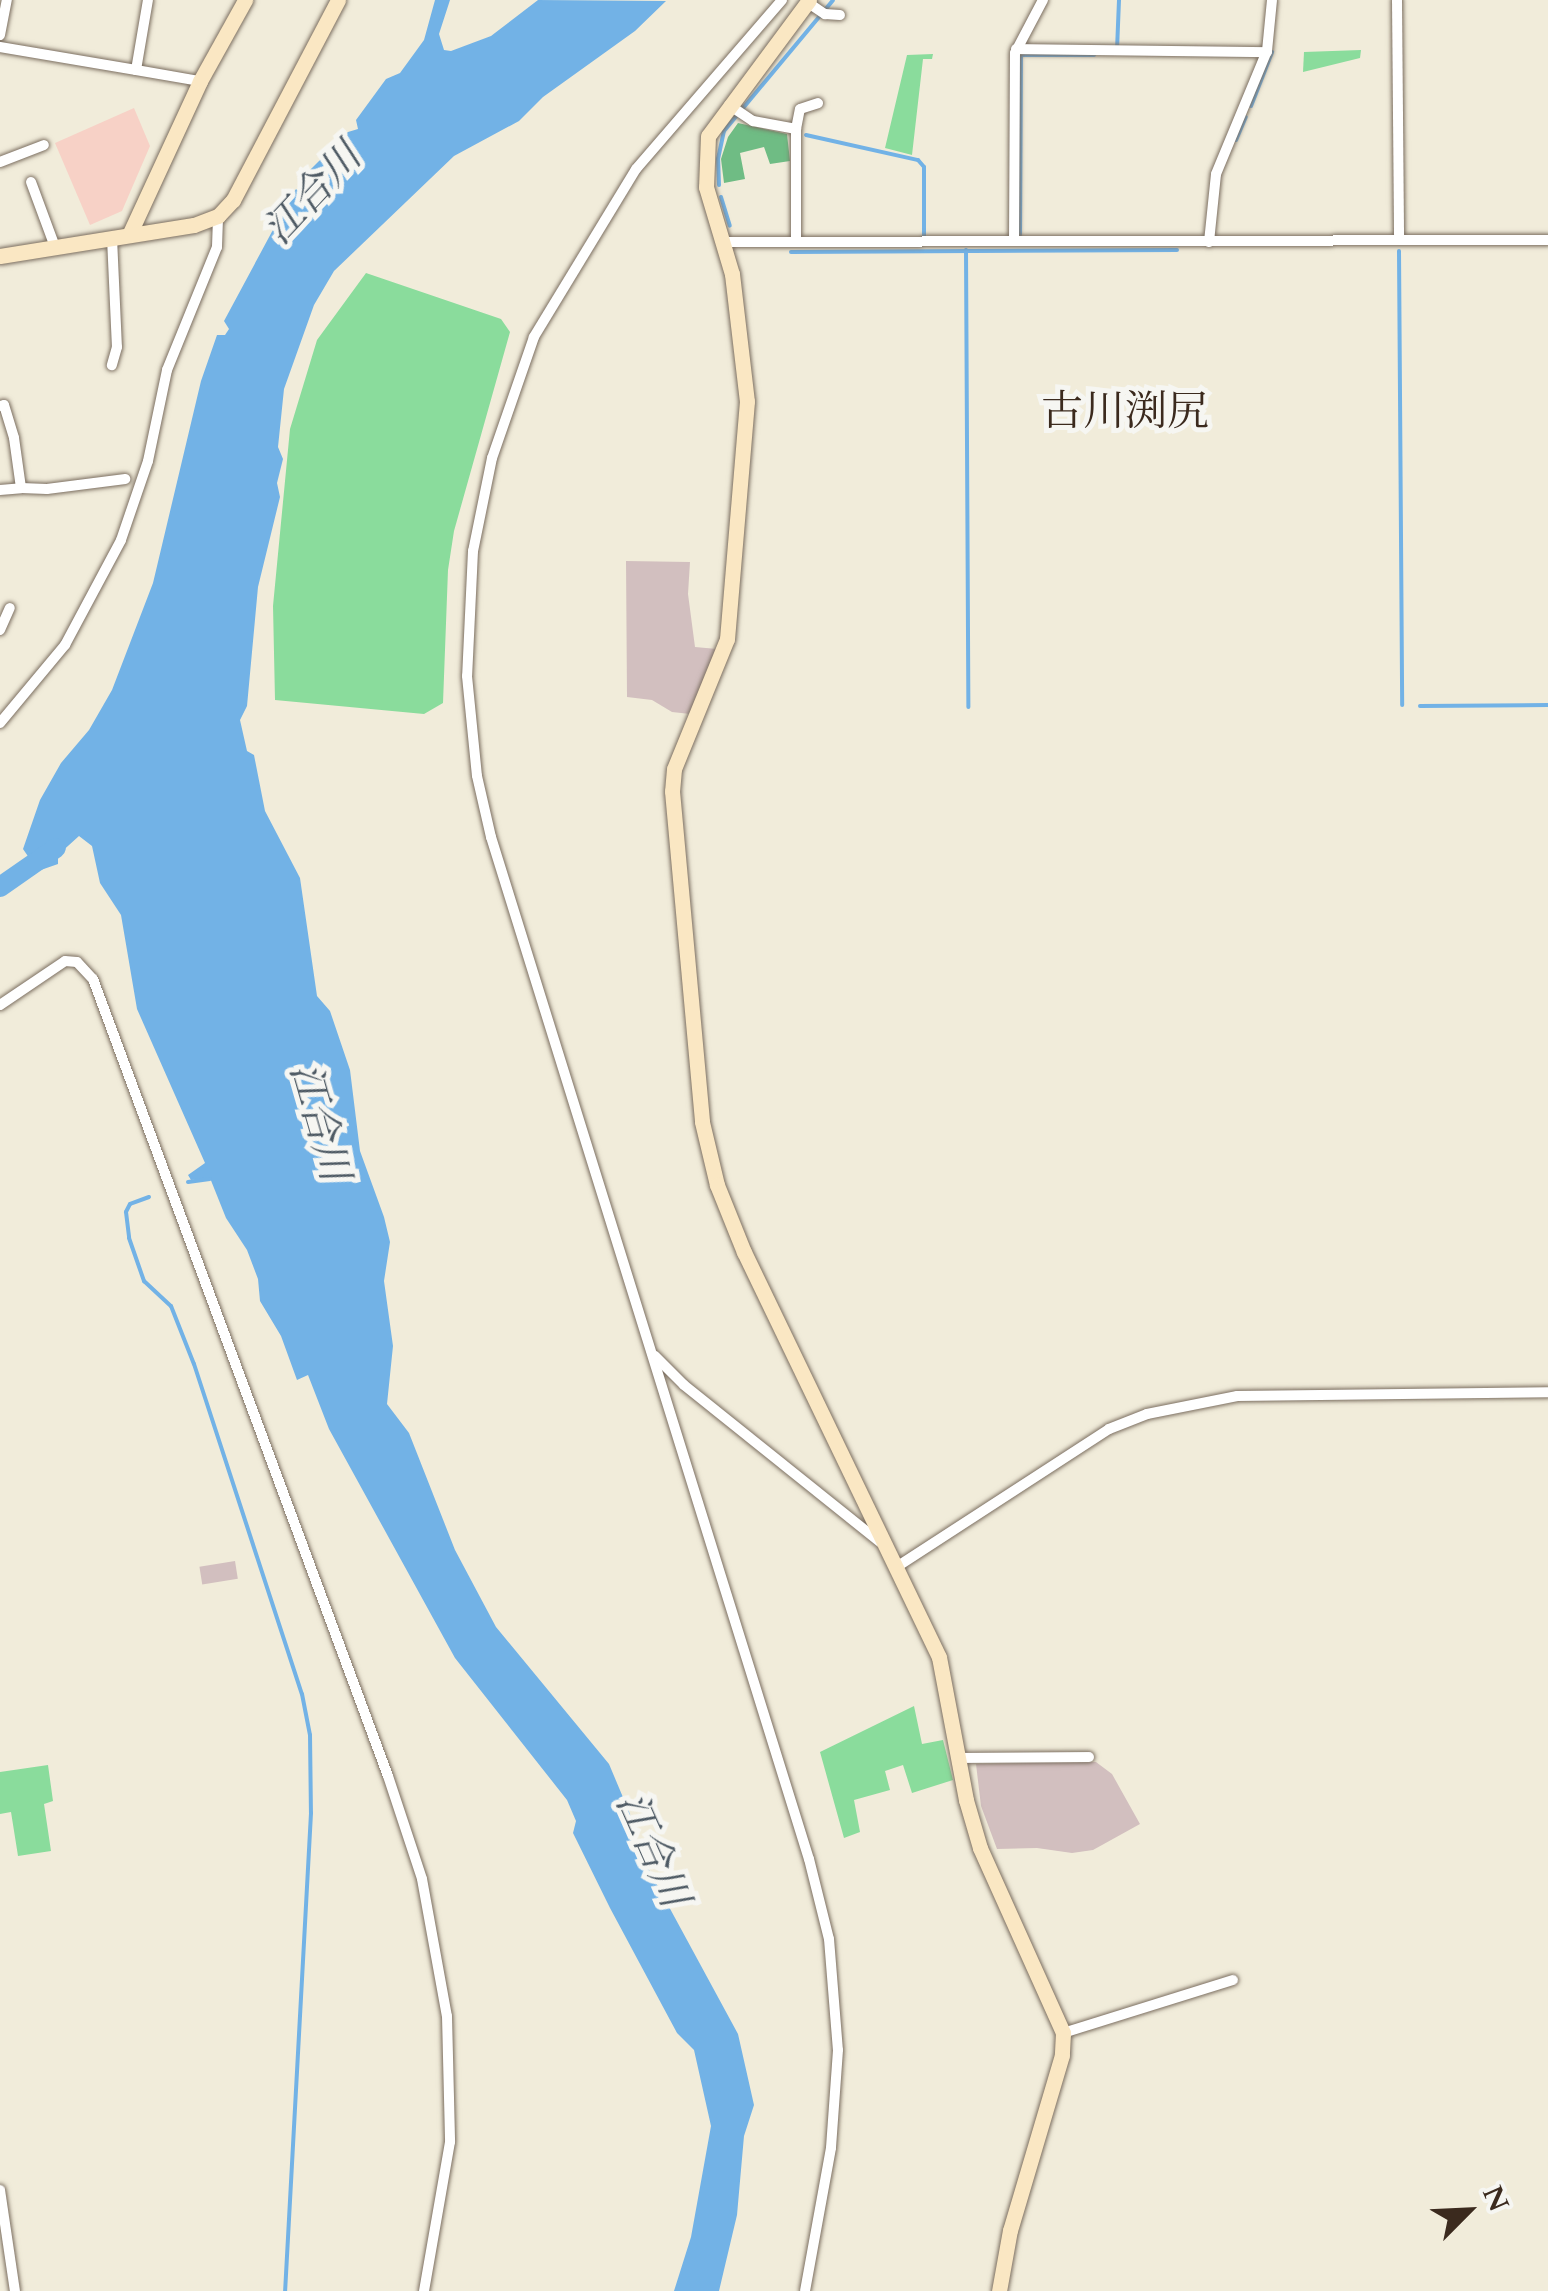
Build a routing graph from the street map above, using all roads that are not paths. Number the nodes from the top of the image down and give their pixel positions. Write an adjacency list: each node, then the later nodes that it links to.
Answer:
1 (6, 0): 11 (street)
2 (148, 0): 15 (street)
3 (246, 0): 16 (street)
4 (338, 0): 23 (street)
5 (782, 0): 42 (street)
6 (1042, 0): 13 (street)
7 (1272, 0): 14 (street)
8 (1396, 0): 25 (street)
9 (814, 6): 10 (street); 18 (street)
10 (840, 15)
11 (0, 36)
12 (0, 47): 15 (street)
13 (1021, 49): 14 (street); 27 (street)
14 (1267, 52): 30 (street)
15 (136, 70): 16 (street)
16 (200, 81): 24 (street)
17 (818, 104): 19 (street)
18 (730, 106): 19 (street); 28 (street)
19 (796, 129): 29 (street)
20 (44, 145): 21 (street)
21 (0, 162)
22 (31, 182): 31 (street)
23 (218, 216): 24 (street); 40 (street)
24 (120, 237): 31 (street); 33 (street)
25 (1399, 240): 26 (street); 30 (street)
26 (1548, 240)
27 (1014, 241): 29 (street); 30 (street)
28 (722, 242): 29 (street); 44 (street)
29 (796, 242)
30 (1210, 242)
31 (55, 247): 32 (street)
32 (0, 256)
33 (112, 364)
34 (0, 406): 36 (street)
35 (125, 479): 36 (street)
36 (20, 488): 37 (street)
37 (0, 490)
38 (10, 608): 39 (street)
39 (0, 630)
40 (0, 722)
41 (0, 1005): 53 (street)
42 (654, 1355): 44 (street); 54 (street)
43 (1548, 1392): 45 (street)
44 (884, 1545): 45 (street)
45 (896, 1568): 46 (street)
46 (960, 1758): 47 (street); 49 (street)
47 (1090, 1758)
48 (1233, 1980): 49 (street)
49 (1063, 2033): 55 (street)
50 (0, 2190): 51 (street)
51 (4, 2247): 52 (street)
52 (15, 2291)
53 (424, 2291)
54 (806, 2291)
55 (1000, 2291)

